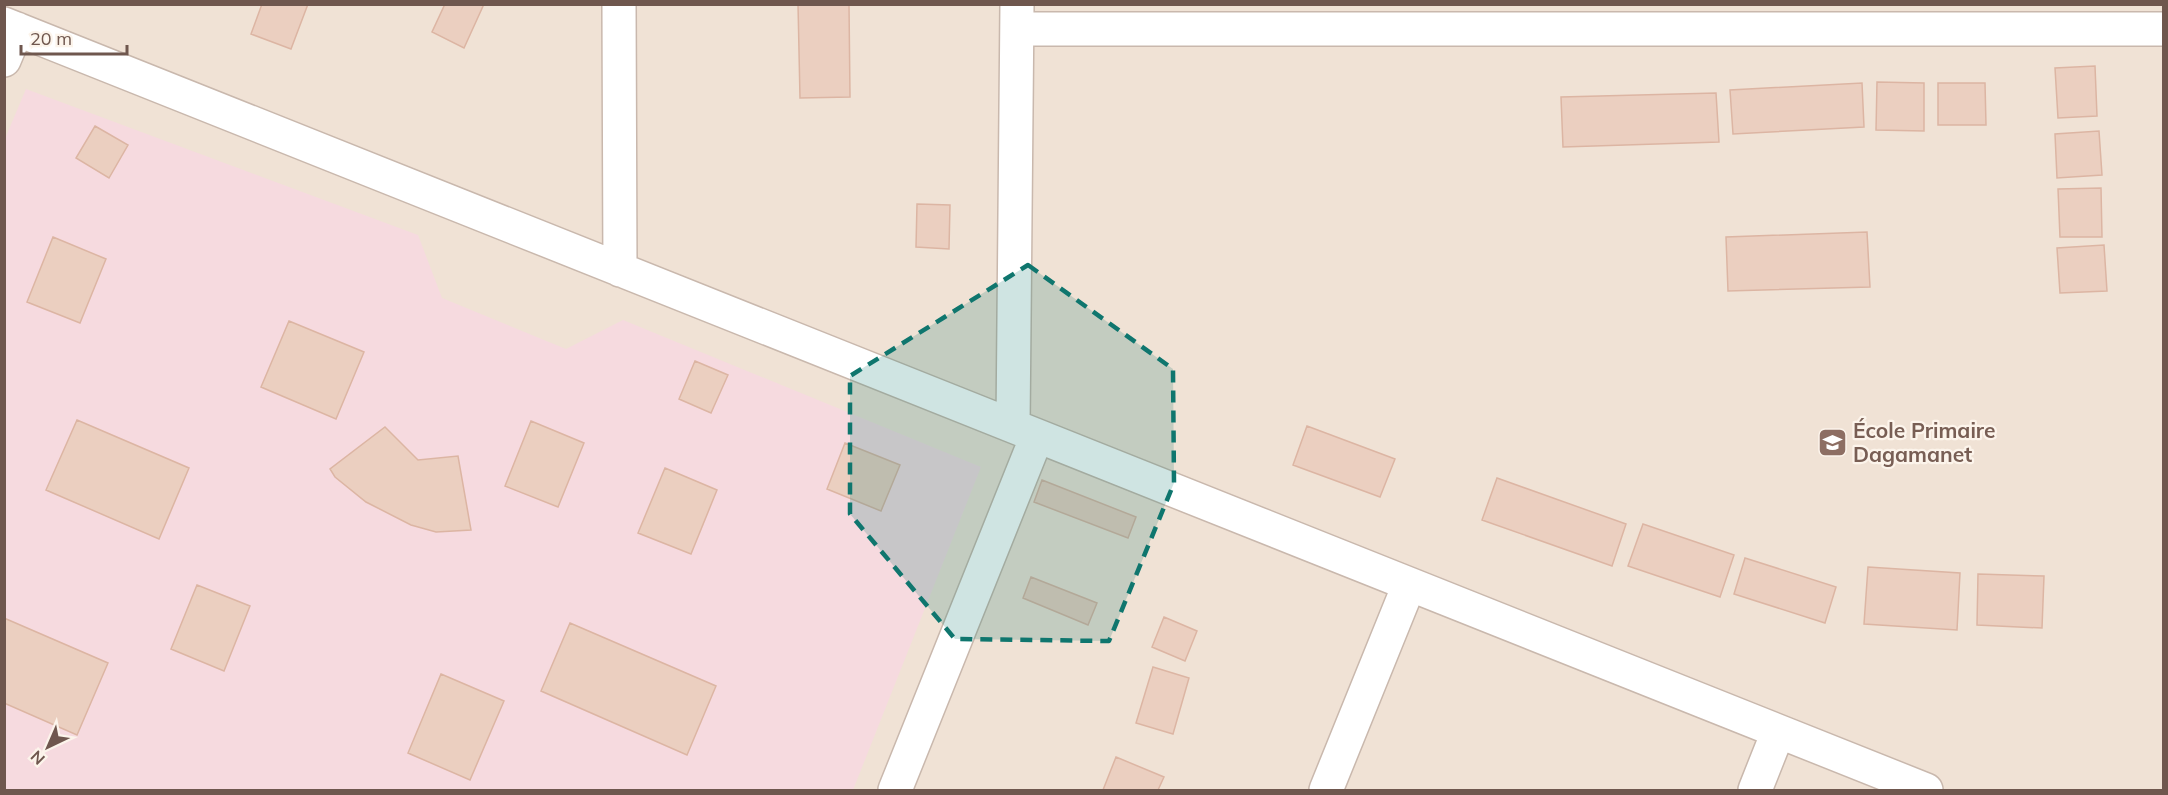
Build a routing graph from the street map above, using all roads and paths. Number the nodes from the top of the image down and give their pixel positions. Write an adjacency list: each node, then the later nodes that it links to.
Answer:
1 (619, 4): 6 (street)
2 (1017, 17): 4 (street); 7 (street)
3 (11, 26): 5 (street); 6 (street)
4 (2163, 29)
5 (4, 60)
6 (620, 270): 7 (street)
7 (1025, 431): 8 (street); 10 (street)
8 (1409, 585): 9 (street); 11 (street)
9 (1778, 732): 12 (street); 13 (street)
10 (895, 790)
11 (1326, 790)
12 (1755, 790)
13 (1926, 790)

